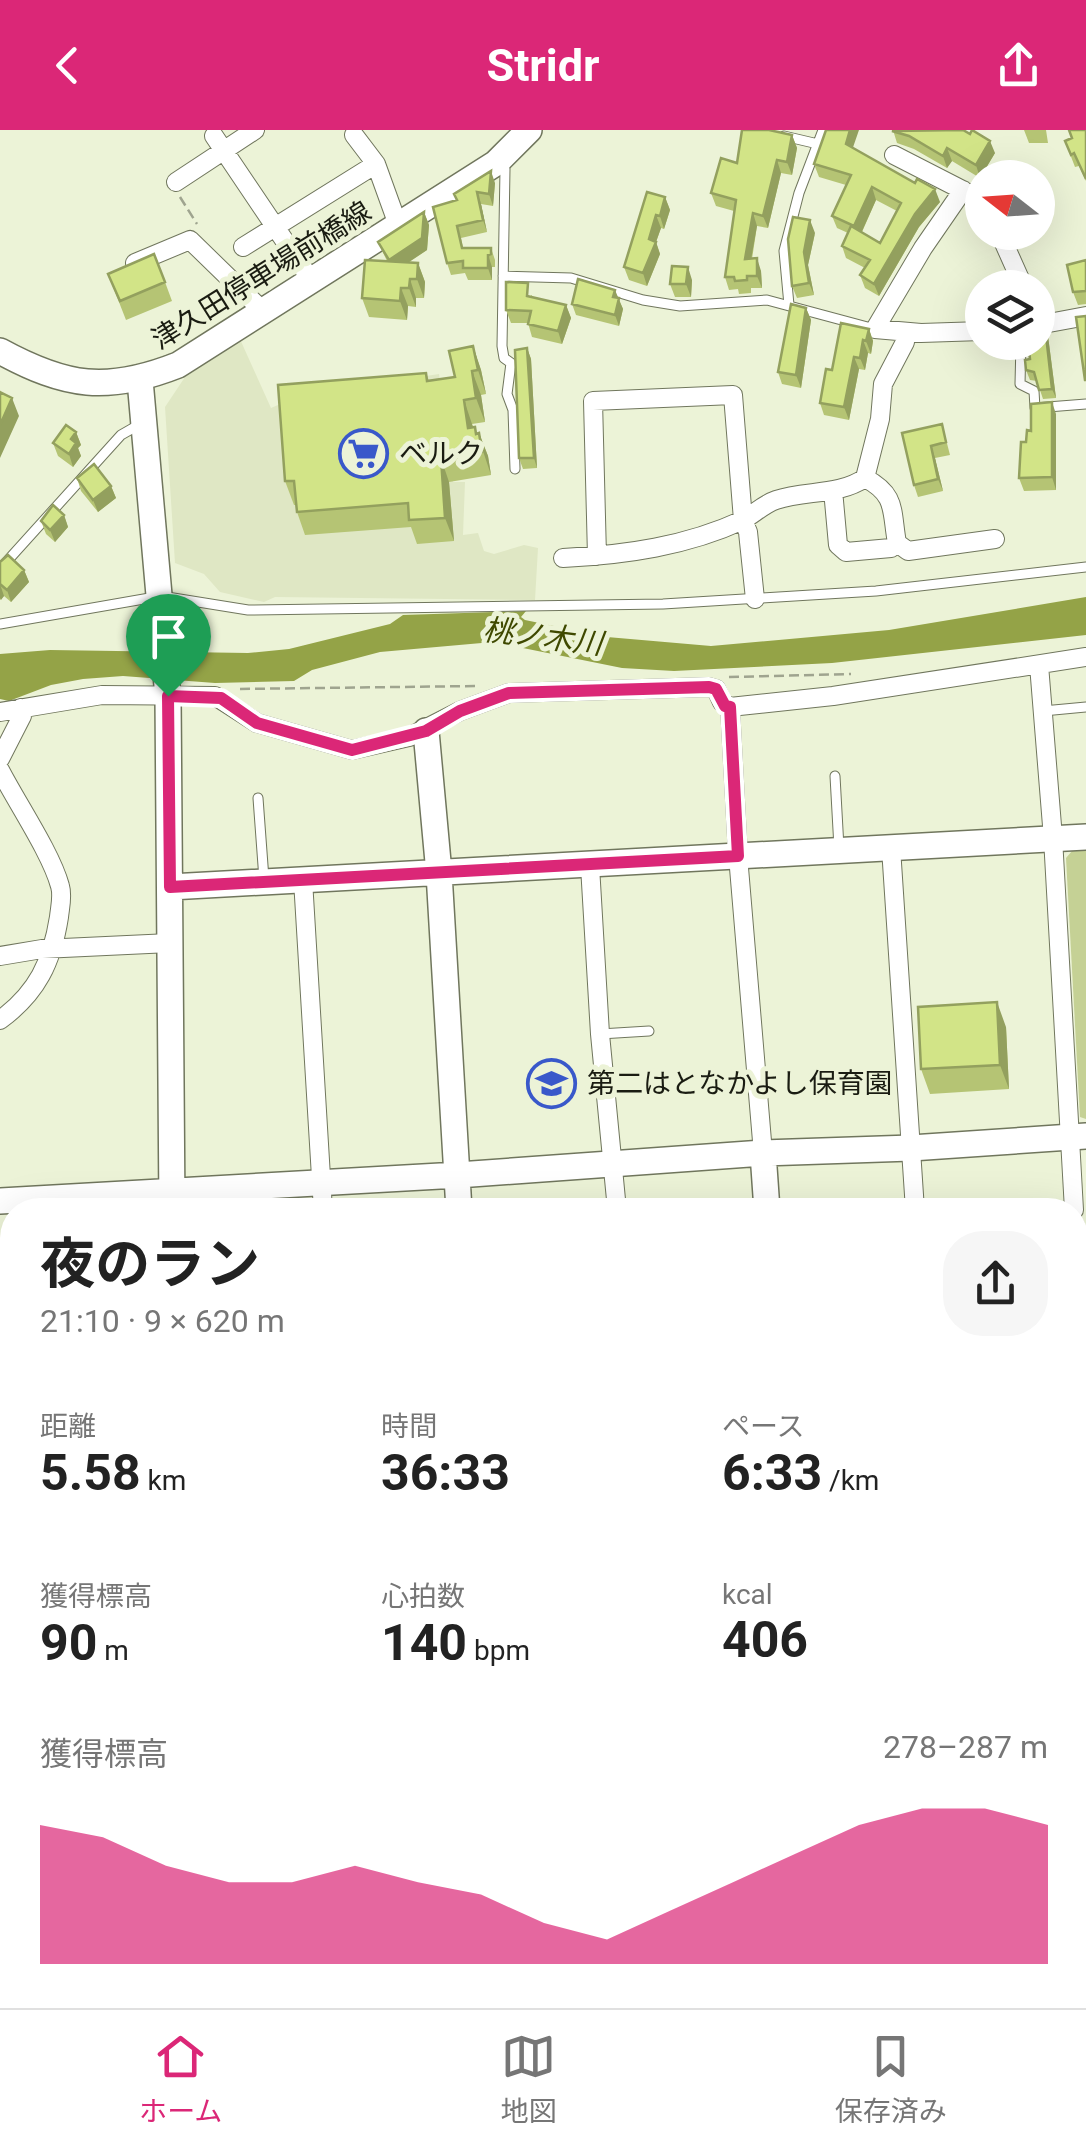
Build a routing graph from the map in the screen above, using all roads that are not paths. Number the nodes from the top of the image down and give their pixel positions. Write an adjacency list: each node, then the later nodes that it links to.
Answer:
1 (255, 130): 6 (street)
2 (529, 130): 9 (street, 津久田停車場前橋線)
3 (823, 130): 7 (lane)
4 (771, 134): 7 (lane)
5 (354, 135): 10 (street)
6 (218, 143): 11 (street); 14 (street)
7 (818, 144): 19 (lane)
8 (894, 155): 12 (street)
9 (496, 162): 13 (street, 津久田停車場前橋線); 17 (lane)
10 (376, 164): 13 (street); 14 (street)
11 (176, 182)
12 (963, 190): 23 (street)
13 (398, 225): 18 (street, 津久田停車場前橋線)
14 (276, 227): 15 (street); 18 (street)
15 (243, 247)
16 (125, 267): 20 (street)
17 (503, 276): 19 (lane); 31 (lane)
18 (312, 280): 20 (street, 津久田停車場前橋線)
19 (789, 305): 23 (lane)
20 (263, 311): 28 (street, 津久田停車場前橋線)
21 (1086, 316): 22 (street)
22 (1055, 321)
23 (876, 329): 25 (street)
24 (965, 331): 25 (street)
25 (905, 332): 32 (street)
26 (0, 351): 28 (street, 津久田停車場前橋線)
27 (1021, 360): 29 (lane)
28 (140, 380): 30 (street)
29 (1086, 404)
30 (145, 422): 40 (lane); 42 (street)
31 (515, 470)
32 (865, 478): 33 (street); 36 (street)
33 (833, 490): 34 (street); 36 (street)
34 (743, 520): 37 (street); 37 (street); 41 (street)
35 (995, 539): 36 (street)
36 (897, 543)
37 (597, 556): 38 (street)
38 (564, 558)
39 (1086, 567): 41 (lane)
40 (0, 569)
41 (755, 600): 42 (lane)
42 (161, 604): 43 (lane); 46 (street)
43 (0, 624)
44 (1086, 657): 45 (street)
45 (1040, 665): 47 (street); 50 (street)
46 (168, 693): 48 (street); 52 (street); 66 (street)
47 (730, 707): 52 (street); 61 (street)
48 (21, 708): 51 (street); 53 (street)
49 (1086, 708): 50 (lane)
50 (1043, 711): 58 (street)
51 (0, 712)
52 (426, 731): 63 (street)
53 (0, 758)
54 (0, 770): 68 (street)
55 (834, 776): 60 (lane)
56 (258, 798): 65 (lane)
57 (1086, 837): 58 (street)
58 (1054, 838): 59 (street); 73 (street)
59 (891, 848): 60 (street); 74 (street)
60 (839, 851): 61 (street)
61 (738, 856): 62 (street); 75 (street)
62 (590, 866): 63 (street); 72 (street)
63 (439, 873): 64 (street); 77 (street)
64 (303, 880): 65 (street); 78 (street)
65 (264, 882): 66 (street)
66 (170, 887): 67 (street)
67 (170, 943): 68 (street); 79 (street)
68 (54, 949): 69 (street); 70 (street)
69 (0, 956)
70 (0, 1020)
71 (649, 1031): 72 (lane)
72 (600, 1034): 76 (street)
73 (1078, 1137): 74 (street); 86 (street)
74 (911, 1148): 75 (street); 85 (street)
75 (763, 1153): 76 (street); 84 (street)
76 (614, 1163): 77 (street); 83 (street)
77 (458, 1175): 78 (street); 82 (street)
78 (321, 1182): 80 (street); 81 (street)
79 (172, 1198)
80 (189, 1198)
81 (322, 1198)
82 (459, 1198)
83 (616, 1198)
84 (766, 1198)
85 (914, 1198)
86 (1075, 1198)

